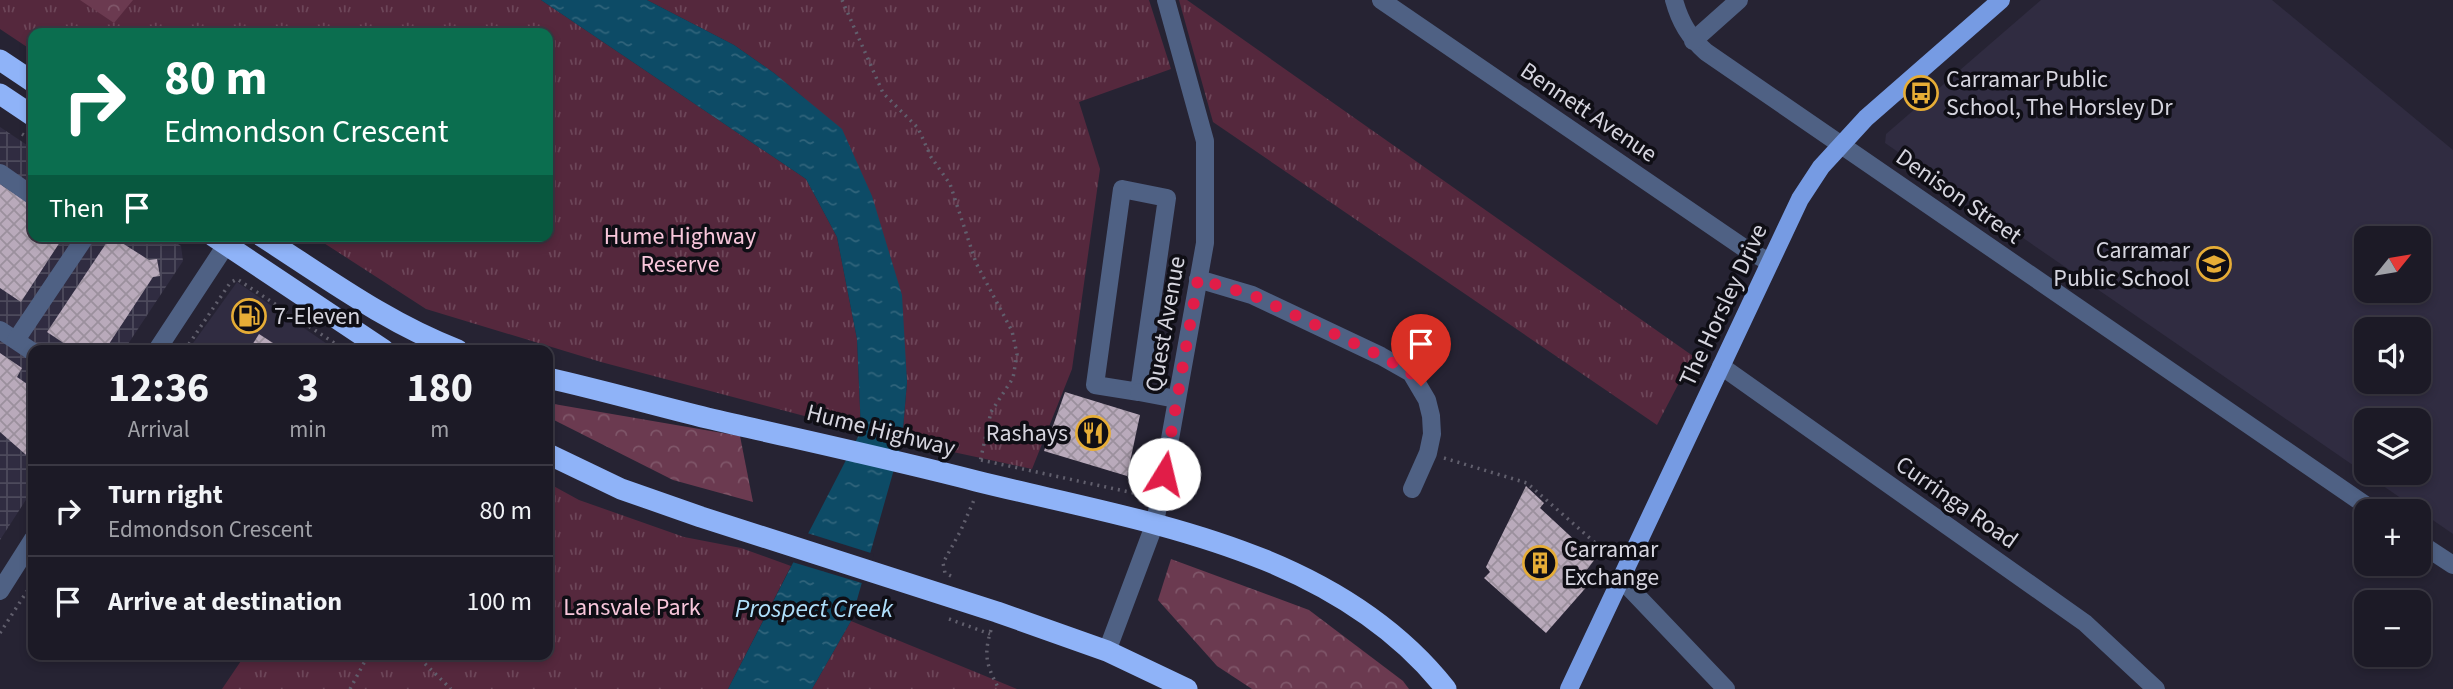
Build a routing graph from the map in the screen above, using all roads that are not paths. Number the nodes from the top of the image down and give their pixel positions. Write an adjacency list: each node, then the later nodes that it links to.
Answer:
1 (1166, 0): 19 (street, Quest Avenue)
2 (1381, 0): 18 (street, Bennett Avenue)
3 (1674, 0): 6 (street, Denison Street)
4 (1739, 0): 6 (street)
5 (2001, 0): 11 (main road, The Horsley Drive)
6 (1693, 41): 11 (street, Denison Street)
7 (0, 60): 8 (highway)
8 (28, 79)
9 (0, 94): 10 (highway)
10 (28, 113)
11 (1840, 144): 18 (main road, The Horsley Drive); 32 (street, Denison Street)
12 (0, 173): 13 (street)
13 (28, 187)
14 (82, 242): 21 (street)
15 (219, 242): 22 (street)
16 (222, 242): 23 (highway)
17 (270, 242): 24 (highway)
18 (1770, 262): 26 (main road, The Horsley Drive)
19 (1198, 279): 29 (street, Quest Avenue); 31 (street)
20 (0, 330): 21 (street)
21 (16, 340): 25 (street)
22 (160, 345)
23 (376, 345)
24 (447, 345)
25 (28, 348)
26 (1721, 366): 37 (main road, The Horsley Drive); 44 (street, Curringa Road)
27 (553, 379): 33 (highway, Hume Highway)
28 (1139, 392): 28 (street); 29 (street)
29 (1176, 399): 33 (street, Quest Avenue)
30 (553, 456): 39 (highway)
31 (1412, 489)
32 (2357, 499)
33 (1155, 523): 39 (street, Quest Avenue); 41 (highway, Hume Highway)
34 (28, 547): 38 (street)
35 (2431, 551): 36 (street)
36 (2453, 565)
37 (1621, 579): 42 (main road, The Horsley Drive); 43 (street)
38 (0, 591)
39 (1107, 652): 40 (highway)
40 (1187, 689)
41 (1447, 689)
42 (1569, 689)
43 (1726, 689)
44 (2156, 689)

